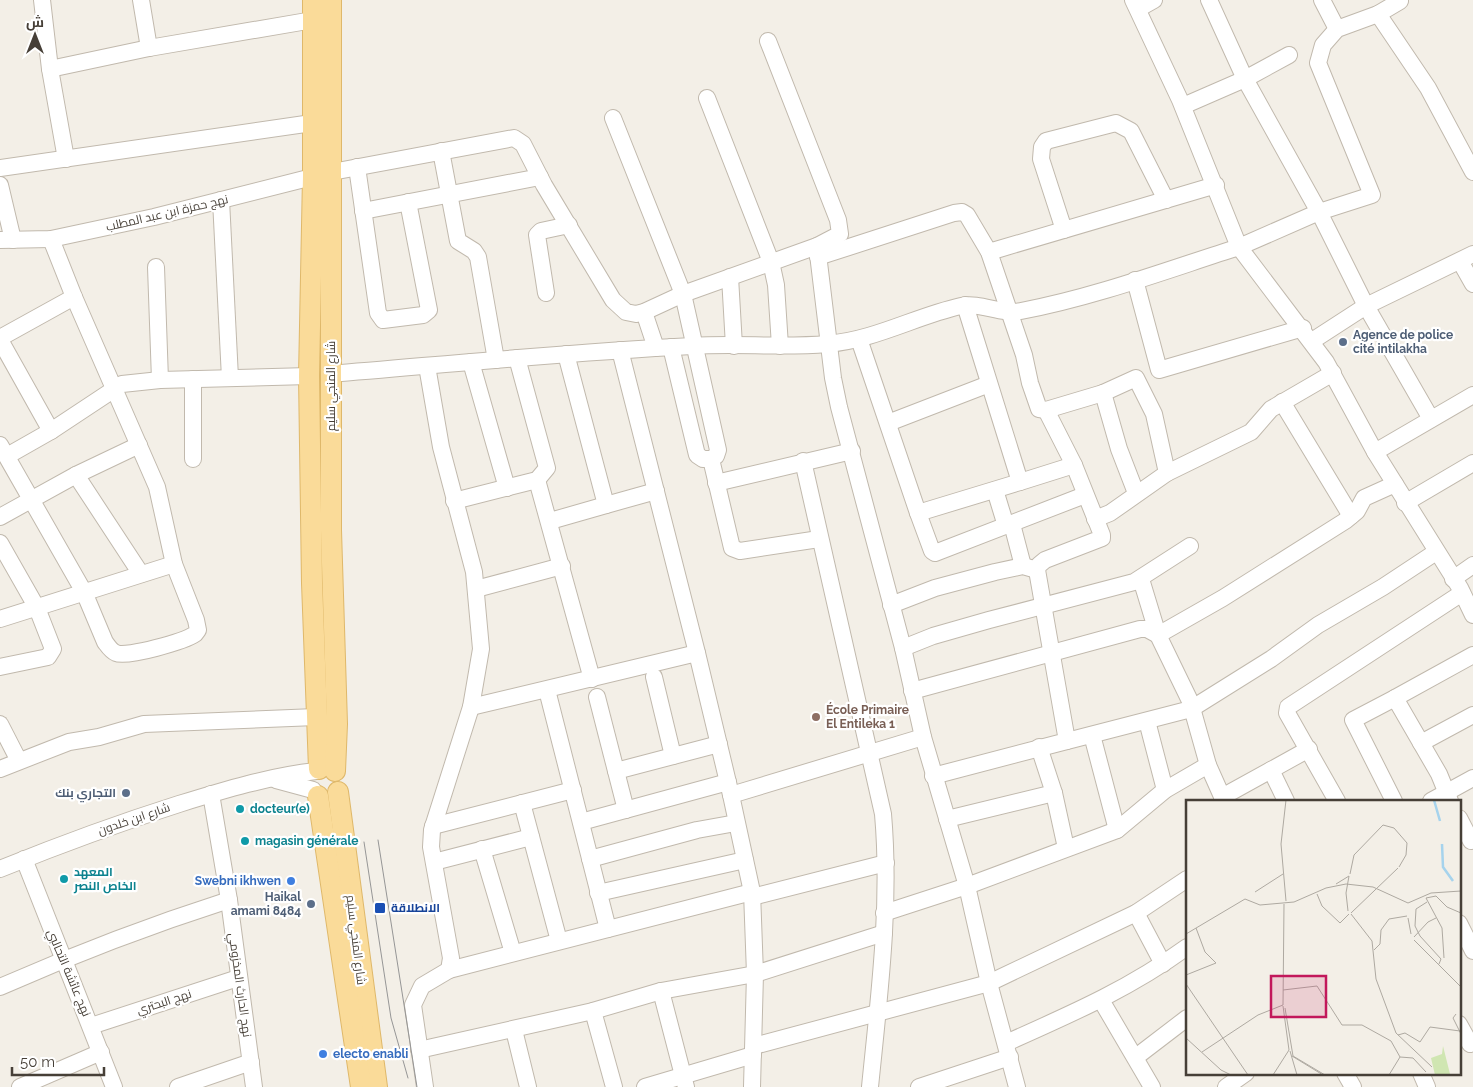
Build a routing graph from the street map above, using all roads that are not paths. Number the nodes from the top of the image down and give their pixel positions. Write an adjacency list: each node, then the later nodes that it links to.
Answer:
1 (42, 0): 16 (street)
2 (141, 0): 14 (street)
3 (313, 0): 11 (main road, شارع المنجي سليم)
4 (331, 0): 27 (main road, شارع المنجي سليم)
5 (1154, 0): 9 (street)
6 (1209, 0): 17 (street)
7 (1322, 0): 12 (street)
8 (1400, 0): 10 (street)
9 (1135, 4): 19 (street)
10 (1378, 14): 12 (street); 26 (street)
11 (313, 20): 14 (street); 21 (main road, شارع المنجي سليم)
12 (1337, 29): 36 (street)
13 (768, 41): 42 (street)
14 (149, 48): 16 (street)
15 (1289, 55): 17 (street)
16 (50, 69): 23 (street)
17 (1245, 79): 19 (street); 36 (street)
18 (707, 98): 45 (street)
19 (1183, 106): 30 (street)
20 (613, 118): 51 (street)
21 (312, 123): 23 (street); 27 (main road, شارع المنجي سليم)
22 (441, 151): 24 (street, نهج حمزة ابن عبد المطلب); 28 (street, نهج حمزة ابن عبد المطلب); 31 (street)
23 (66, 159): 25 (street)
24 (357, 167): 27 (street, نهج حمزة ابن عبد المطلب); 35 (street)
25 (0, 168)
26 (1473, 172)
27 (323, 174): 32 (street, نهج حمزة ابن عبد المطلب); 73 (main road, شارع المنجي سليم); 74 (main road, شارع المنجي سليم)
28 (540, 177): 31 (street); 37 (street, نهج حمزة ابن عبد المطلب)
29 (0, 185): 40 (street)
30 (1216, 185): 33 (street); 41 (street)
31 (450, 194): 34 (street); 68 (street)
32 (221, 200): 39 (street, نهج حمزة ابن عبد المطلب); 75 (street)
33 (1166, 200): 38 (street); 38 (street)
34 (408, 202): 35 (street); 35 (street)
35 (363, 211)
36 (1319, 212): 41 (street); 54 (street)
37 (569, 225): 50 (street); 55 (street, نهج حمزة ابن عبد المطلب)
38 (1064, 230): 43 (street)
39 (51, 238): 40 (street, نهج حمزة ابن عبد المطلب); 52 (street)
40 (6, 240)
41 (1239, 247): 48 (street); 57 (street)
42 (817, 252): 43 (street); 45 (street); 60 (street)
43 (989, 252): 56 (street)
44 (1466, 258): 49 (street); 54 (street)
45 (772, 262): 47 (street); 63 (street)
46 (156, 267): 78 (street)
47 (730, 277): 51 (street); 62 (street)
48 (1135, 280): 56 (street); 71 (street)
49 (1473, 284)
50 (546, 293)
51 (683, 294): 55 (street); 61 (street)
52 (74, 297): 58 (street); 80 (street)
53 (965, 305): 56 (street); 59 (street); 79 (street)
54 (1366, 306): 57 (street); 85 (street)
55 (644, 312): 64 (street)
56 (1008, 312): 84 (street)
57 (1307, 335): 71 (street); 72 (street)
58 (0, 339): 87 (street)
59 (859, 339): 60 (street); 86 (street)
60 (828, 344): 63 (street); 90 (street)
61 (694, 346): 62 (street); 64 (street); 92 (street)
62 (734, 346): 63 (street)
63 (780, 346)
64 (663, 348): 65 (street); 92 (street)
65 (620, 350): 66 (street); 105 (street)
66 (566, 354): 67 (street); 111 (street)
67 (518, 358): 68 (street); 99 (street)
68 (496, 360): 69 (street)
69 (471, 362): 70 (street); 103 (street)
70 (427, 366): 73 (street); 109 (street)
71 (1159, 370): 76 (street)
72 (1333, 373): 83 (street); 91 (street)
73 (330, 374): 171 (main road, شارع المنجي سليم)
74 (309, 376): 75 (street); 152 (main road, شارع المنجي سليم)
75 (230, 378): 77 (street)
76 (1136, 378): 81 (street); 97 (street)
77 (193, 379): 78 (street); 93 (street)
78 (160, 380): 80 (street)
79 (989, 384): 86 (street); 100 (street)
80 (114, 387): 87 (street); 88 (street)
81 (1103, 393): 84 (street); 106 (street)
82 (1473, 395): 85 (street)
83 (1282, 402): 97 (street); 113 (street)
84 (1046, 410): 96 (street)
85 (1431, 419): 91 (street)
86 (888, 423): 112 (street)
87 (51, 432): 89 (street)
88 (139, 445): 98 (street); 122 (street)
89 (3, 450): 108 (street)
90 (852, 451): 94 (street); 132 (street)
91 (1375, 452): 102 (street)
92 (711, 459): 101 (street)
93 (193, 460)
94 (803, 462): 101 (street); 118 (street)
95 (1473, 463): 110 (street)
96 (1074, 465): 100 (street); 107 (street)
97 (1167, 473): 106 (street)
98 (76, 475): 108 (street); 126 (street)
99 (537, 480): 103 (street); 116 (street)
100 (1020, 482): 104 (street)
101 (716, 483): 118 (street)
102 (1395, 484): 110 (street); 113 (street)
103 (507, 488): 109 (street)
104 (995, 490): 112 (street); 117 (street)
105 (656, 491): 111 (street); 139 (street)
106 (1136, 493): 115 (street)
107 (1085, 495): 115 (street); 117 (street)
108 (33, 499): 114 (street); 130 (street)
109 (454, 501): 129 (street)
110 (1405, 503): 121 (street)
111 (606, 505): 116 (street)
112 (918, 513): 117 (street)
113 (1351, 516): 137 (street)
114 (0, 517)
115 (1095, 519): 125 (street)
116 (550, 521): 124 (street)
117 (1009, 525): 125 (street)
118 (819, 538): 162 (street)
119 (0, 543): 134 (street)
120 (1190, 546): 127 (street)
121 (1436, 552): 128 (street); 150 (street)
122 (174, 564): 126 (street); 130 (street)
123 (1473, 565): 128 (street)
124 (562, 566): 129 (street); 144 (street)
125 (1030, 568): 132 (street); 133 (street)
126 (141, 574): 130 (street)
127 (1141, 579): 133 (street); 137 (street)
128 (1453, 579): 131 (street)
129 (476, 589): 149 (street)
130 (84, 592): 134 (street)
131 (1462, 593): 135 (street); 161 (street)
132 (891, 605): 138 (street)
133 (1044, 607): 138 (street); 140 (street)
134 (38, 608): 136 (street); 142 (street)
135 (1473, 615)
136 (0, 619)
137 (1158, 635): 140 (street); 150 (street)
138 (902, 648): 146 (street)
139 (697, 653): 144 (street); 159 (street)
140 (1052, 654): 146 (street); 157 (street)
141 (1473, 655): 148 (street)
142 (0, 667)
143 (654, 677): 163 (street)
144 (592, 679): 145 (street)
145 (547, 690): 149 (street); 173 (street)
146 (912, 691): 156 (street)
147 (598, 696): 167 (street)
148 (1395, 698): 158 (street); 181 (street)
149 (471, 707): 189 (street)
150 (1191, 709): 153 (street); 165 (street)
151 (1473, 715): 158 (street)
152 (316, 717): 164 (street); 171 (main road, شارع المنجي سليم)
153 (1147, 721): 155 (street); 174 (street)
154 (0, 724): 164 (street)
155 (1092, 735): 157 (street); 190 (street)
156 (923, 737): 162 (street); 169 (street)
157 (1066, 741): 160 (street)
158 (1421, 743): 177 (street)
159 (719, 744): 163 (street); 172 (street)
160 (1039, 747): 169 (street); 175 (street)
161 (1309, 749): 168 (street); 180 (street)
162 (870, 752): 172 (street); 199 (street)
163 (673, 756): 167 (street)
164 (19, 760): 166 (street)
165 (1208, 765): 174 (street); 178 (street)
166 (0, 770)
167 (616, 770): 184 (street)
168 (1271, 770): 178 (street); 179 (street)
169 (934, 776): 185 (street)
170 (1473, 778): 177 (street)
171 (320, 779): 176 (street, شارع ابن خلدون); 245 (main road, شارع المنجي سليم); 246 (main road, شارع المنجي سليم)
172 (730, 789): 184 (street); 188 (street)
173 (573, 790): 183 (street); 187 (street)
174 (1165, 790): 190 (street)
175 (1054, 793): 185 (street); 193 (street)
176 (211, 794): 195 (street, شارع ابن خلدون); 205 (street, نهج الحارث المخزومي)
177 (1448, 796): 182 (street)
178 (1223, 799)
179 (1286, 800)
180 (1336, 800)
181 (1393, 800)
182 (1434, 800)
183 (522, 803): 189 (street); 191 (street)
184 (626, 810): 187 (street)
185 (947, 819): 202 (street)
186 (1460, 821): 192 (street)
187 (581, 822): 196 (street)
188 (736, 823): 196 (street); 197 (street)
189 (433, 826): 198 (street)
190 (1117, 830): 193 (street)
191 (531, 837): 194 (street); 211 (street)
192 (1468, 842)
193 (1066, 848): 202 (street)
194 (482, 849): 198 (street); 214 (street)
195 (24, 859): 200 (street, شارع ابن خلدون); 215 (street, نهج عائشة التحالبي)
196 (590, 859): 203 (street)
197 (745, 860): 203 (street); 204 (street)
198 (434, 862): 217 (street)
199 (886, 863): 204 (street); 206 (street)
200 (0, 868)
201 (1186, 880): 207 (street)
202 (967, 886): 206 (street); 220 (street)
203 (598, 893): 208 (street)
204 (752, 895): 208 (street); 218 (street)
205 (229, 900): 215 (street); 219 (street, نهج الحارث المخزومي)
206 (884, 913): 210 (street)
207 (1136, 913): 216 (street); 220 (street)
208 (608, 929): 211 (street)
209 (1464, 929): 213 (street)
210 (884, 933): 218 (street); 225 (street)
211 (559, 941): 214 (street)
212 (1186, 947): 216 (street)
213 (1473, 951)
214 (513, 953): 217 (street)
215 (62, 960): 221 (street); 227 (street, نهج عائشة التحالبي)
216 (1163, 964): 223 (street)
217 (449, 970): 231 (street)
218 (754, 974): 222 (street); 233 (street)
219 (238, 978): 227 (street, نهج البحتري); 236 (street, نهج الحارث المخزومي)
220 (989, 983): 225 (street); 232 (street)
221 (0, 987)
222 (661, 992): 224 (street); 239 (street)
223 (1101, 1000): 232 (street); 235 (street)
224 (592, 1011): 229 (street); 249 (street)
225 (877, 1014): 233 (street); 252 (street)
226 (1186, 1019): 235 (street)
227 (91, 1026): 234 (street, نهج عائشة التحالبي)
228 (1460, 1027): 230 (street)
229 (514, 1030): 231 (street); 248 (street)
230 (1467, 1046)
231 (419, 1050): 247 (street)
232 (1008, 1050): 253 (street); 254 (street)
233 (753, 1051): 239 (street); 251 (street)
234 (100, 1052): 241 (street); 242 (street, نهج عائشة التحالبي)
235 (1136, 1057): 255 (street)
236 (251, 1062): 243 (street); 244 (street, نهج الحارث المخزومي)
237 (1245, 1074): 240 (street)
238 (1421, 1074): 256 (street)
239 (685, 1081): 250 (street)
240 (1231, 1086)
241 (20, 1087)
242 (114, 1087)
243 (178, 1087)
244 (254, 1087)
245 (361, 1087)
246 (377, 1087)
247 (425, 1087)
248 (528, 1087)
249 (614, 1087)
250 (645, 1087)
251 (752, 1087)
252 (870, 1087)
253 (919, 1087)
254 (1017, 1087)
255 (1152, 1087)
256 (1427, 1087)

